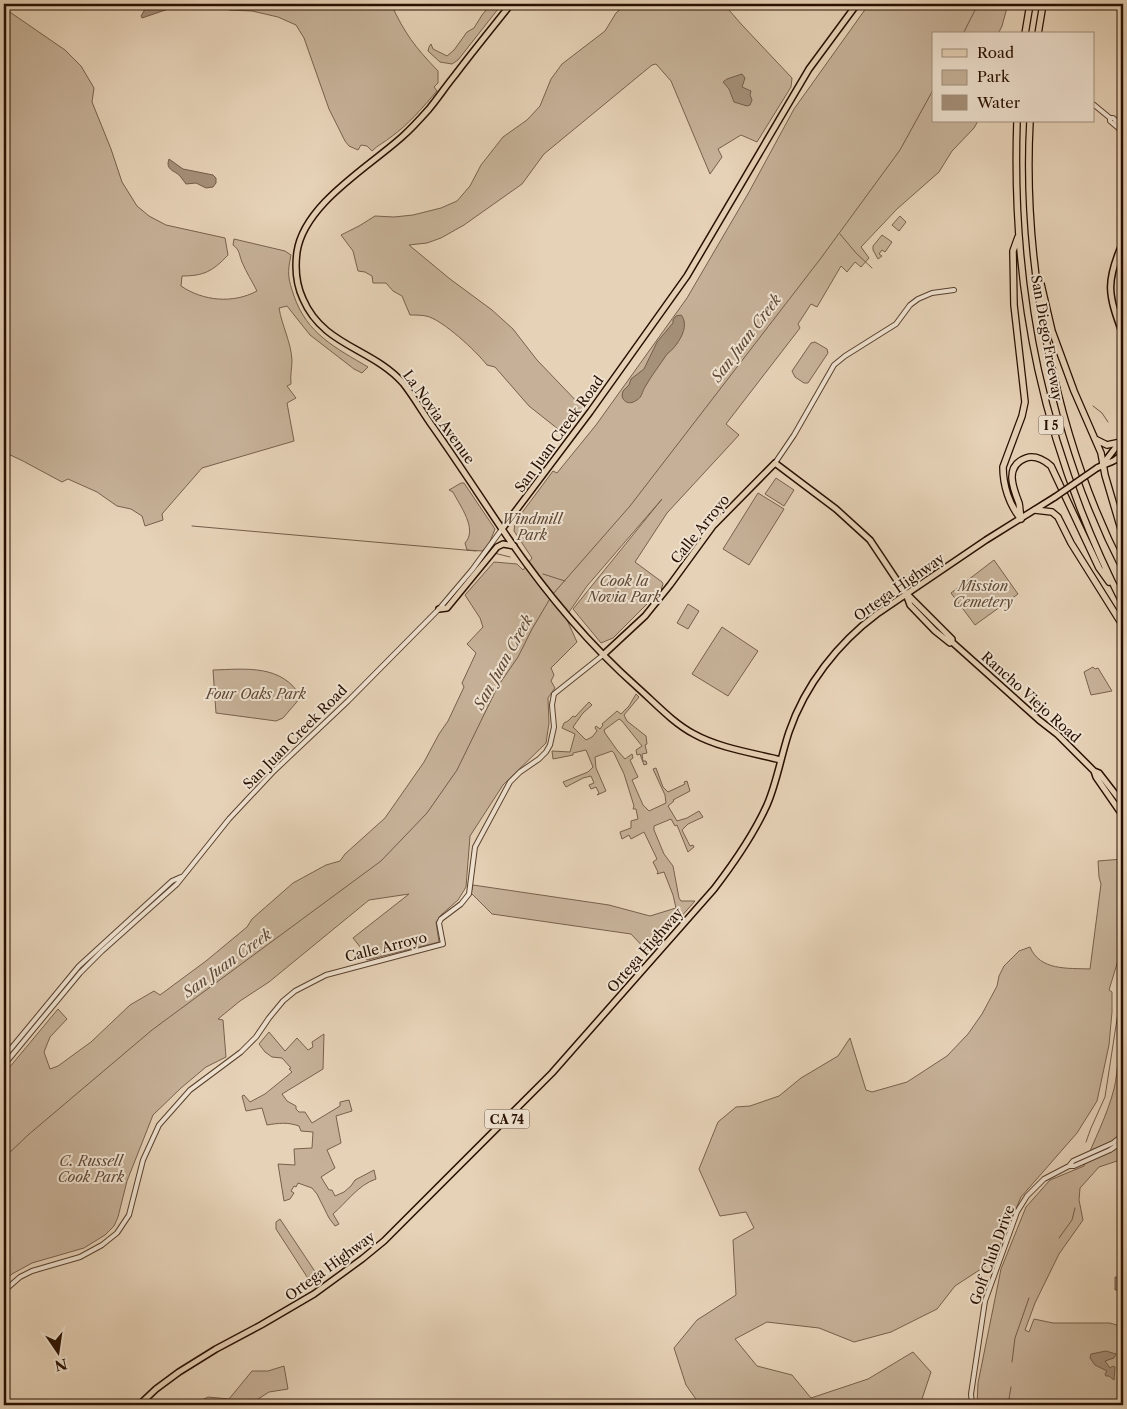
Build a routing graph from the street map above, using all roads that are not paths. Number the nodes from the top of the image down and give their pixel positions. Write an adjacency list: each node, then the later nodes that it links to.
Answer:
1 (511, 4): 25 (main road, La Novia Avenue)
2 (857, 4): 25 (main road, San Juan Creek Road)
3 (1030, 4): 5 (highway)
4 (1043, 4): 6 (highway)
5 (1026, 32)
6 (1038, 32)
7 (1094, 105): 8 (street)
8 (1110, 118): 11 (street); 12 (street)
9 (1017, 122): 13 (highway, San Diego Freeway / I 5)
10 (1030, 122): 15 (highway, San Diego Freeway / I 5)
11 (1123, 127)
12 (1123, 132)
13 (1018, 235): 24 (highway); 30 (highway, San Diego Freeway / I 5)
14 (1123, 242): 17 (main road)
15 (1036, 265): 18 (highway); 28 (highway, San Diego Freeway / I 5)
16 (954, 290): 21 (street, Calle Arroyo)
17 (1123, 335)
18 (1096, 439): 19 (highway); 22 (highway)
19 (1122, 440): 22 (main road, Ortega Highway)
20 (1123, 453): 22 (main road, Ortega Highway)
21 (774, 463): 29 (main road, Rancho Viejo Road); 34 (main road, Calle Arroyo)
22 (1100, 467): 23 (main road, Ortega Highway / CA 74, bridge); 26 (highway)
23 (1035, 510): 24 (main road, Ortega Highway / CA 74); 33 (highway)
24 (1021, 519): 29 (main road, Ortega Highway / CA 74); 30 (highway)
25 (502, 529): 27 (main road, La Novia Avenue); 32 (street, San Juan Creek Road)
26 (1123, 536)
27 (514, 546): 32 (main road); 34 (main road, La Novia Avenue)
28 (1123, 569)
29 (906, 594): 35 (main road, Ortega Highway / CA 74); 36 (main road, Rancho Viejo Road)
30 (1120, 598): 31 (highway, San Diego Freeway / I 5)
31 (1123, 604)
32 (439, 609): 39 (street, San Juan Creek Road)
33 (1123, 626)
34 (603, 655): 35 (main road, La Novia Avenue); 45 (street, Calle Arroyo)
35 (781, 760): 46 (main road, Ortega Highway / CA 74)
36 (1094, 771): 37 (main road, Rancho Viejo Road); 38 (main road, Rancho Viejo Road)
37 (1123, 804)
38 (1123, 816)
39 (181, 877): 40 (street, San Juan Creek Road); 41 (street, San Juan Creek Road)
40 (4, 1057)
41 (4, 1065)
42 (1123, 1135): 44 (street, Golf Club Drive)
43 (1123, 1141): 44 (street, Golf Club Drive)
44 (1069, 1166): 47 (street, Golf Club Drive)
45 (4, 1291)
46 (140, 1405)
47 (972, 1405)

